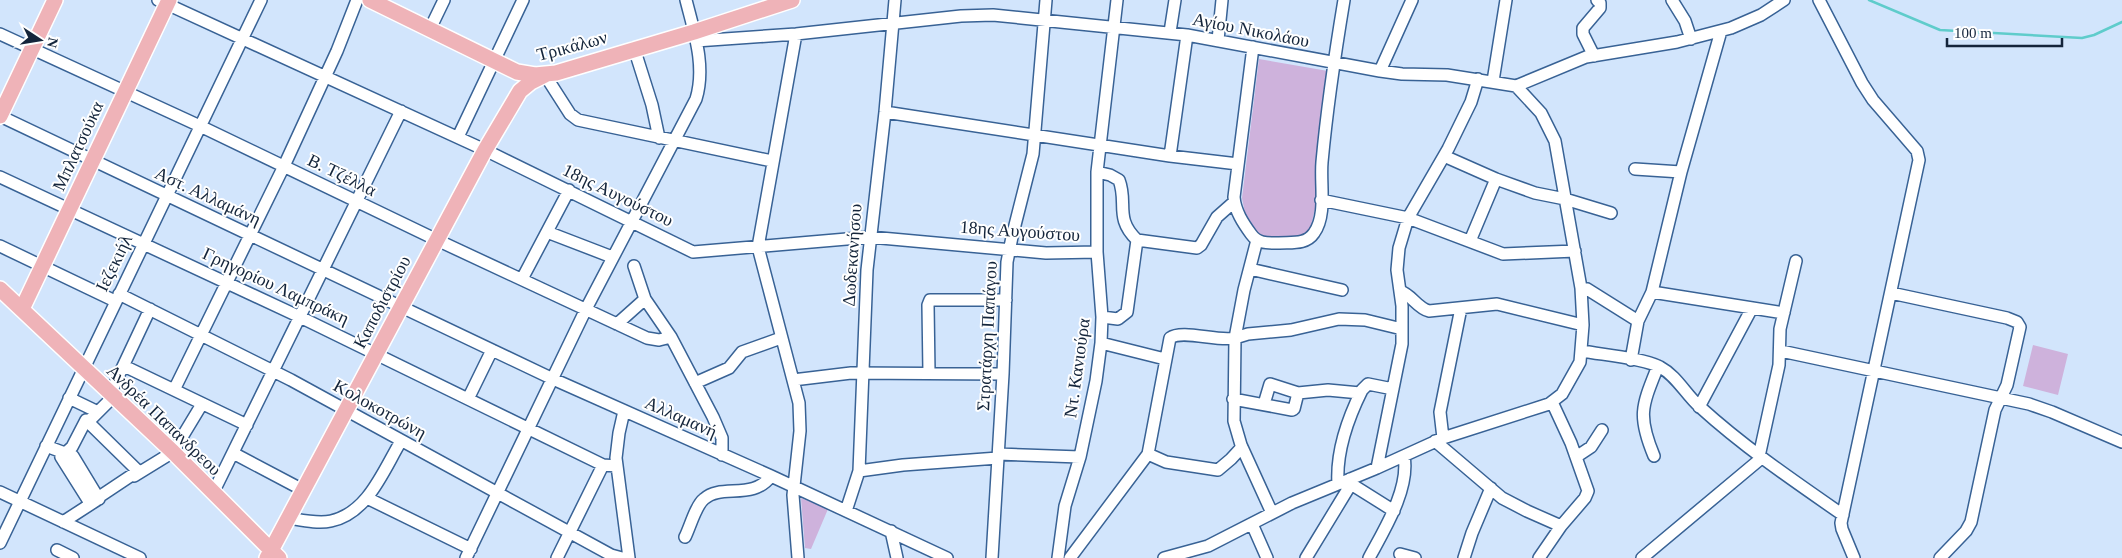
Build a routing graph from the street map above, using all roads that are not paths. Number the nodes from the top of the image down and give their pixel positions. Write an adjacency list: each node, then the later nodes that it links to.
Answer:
1 (55, 0): 36 (main road)
2 (357, 0): 44 (street)
3 (370, 0): 25 (main road, Τρικάλων)
4 (444, 0): 25 (street)
5 (523, 0): 39 (street)
6 (686, 0): 31 (street)
7 (792, 0): 31 (main road, Τρικάλων)
8 (895, 0): 23 (street, Δωδεκανήσου)
9 (1046, 0): 22 (street, Στρατάρχη Παπάγου)
10 (1117, 0): 24 (street, Ντ. Κανιούρα)
11 (1175, 0): 27 (street)
12 (1222, 0): 34 (street)
13 (1344, 0): 40 (street)
14 (1412, 0): 41 (street)
15 (1506, 0): 46 (street)
16 (1597, 0): 38 (street)
17 (1672, 0): 33 (street)
18 (1784, 0): 26 (street)
19 (1819, 0): 107 (street)
20 (165, 1): 32 (street, 18ης Αυγούστου); 48 (main road, Μπλατσούκα)
21 (260, 1): 32 (street, Ιεζεκιήλ)
22 (1043, 20): 23 (street, Αγίου Νικολάου); 24 (street, Αγίου Νικολάου); 54 (street, Στρατάρχη Παπάγου)
23 (894, 24): 29 (street, Αγίου Νικολάου); 51 (street, Δωδεκανήσου)
24 (1114, 26): 27 (street, Αγίου Νικολάου); 58 (street, Ντ. Κανιούρα)
25 (430, 29): 39 (main road, Τρικάλων)
26 (1721, 30): 33 (street); 68 (street)
27 (1170, 32): 30 (street, Αγίου Νικολάου)
28 (0, 34): 36 (street, Β. Τζέλλα)
29 (796, 34): 31 (street, Αγίου Νικολάου); 63 (street)
30 (1187, 35): 34 (street, Αγίου Νικολάου); 60 (street)
31 (695, 36): 37 (main road, Τρικάλων); 57 (street)
32 (243, 38): 44 (street, 18ης Αυγούστου); 53 (street, Ιεζεκιήλ)
33 (1691, 39): 38 (street)
34 (1218, 40): 35 (street, Αγίου Νικολάου)
35 (1252, 47): 40 (street, Αγίου Νικολάου); 64 (street)
36 (32, 48): 48 (street, Β. Τζέλλα); 52 (main road)
37 (634, 48): 43 (main road, Τρικάλων); 56 (street)
38 (1594, 56): 47 (street)
39 (494, 60): 42 (main road, Τρικάλων); 55 (street)
40 (1333, 64): 41 (street, Αγίου Νικολάου); 74 (street)
41 (1380, 71): 45 (street, Αγίου Νικολάου)
42 (517, 72): 43 (main road, Τρικάλων); 49 (main road)
43 (545, 75): 49 (main road, Καποδιστρίου); 56 (street)
44 (326, 76): 50 (street, 18ης Αυγούστου); 65 (street)
45 (1478, 79): 46 (street, Αγίου Νικολάου); 61 (street)
46 (1493, 81): 47 (street, Αγίου Νικολάου)
47 (1516, 86): 73 (street)
48 (125, 91): 53 (street, Β. Τζέλλα); 62 (main road, Μπλατσούκα)
49 (520, 91): 59 (main road, Καποδιστρίου)
50 (401, 111): 55 (street, 18ης Αυγούστου); 75 (street)
51 (885, 112): 54 (street); 83 (street, Δωδεκανήσου)
52 (0, 116): 62 (street, Αστ. Αλλαμάνη)
53 (200, 126): 65 (street, Β. Τζέλλα); 72 (street, Ιεζεκιήλ)
54 (1036, 135): 58 (street); 91 (street, Στρατάρχη Παπάγου)
55 (458, 137): 59 (street, 18ης Αυγούστου)
56 (659, 138): 57 (street)
57 (673, 141): 63 (street); 80 (street)
58 (1100, 145): 60 (street); 67 (street, Ντ. Κανιούρα)
59 (485, 150): 71 (street, 18ης Αυγούστου); 84 (main road, Καποδιστρίου)
60 (1170, 156): 64 (street)
61 (1444, 156): 70 (street); 79 (street)
62 (92, 160): 72 (street, Αστ. Αλλαμάνη); 77 (main road, Μπλατσούκα)
63 (772, 161): 90 (street)
64 (1238, 164): 76 (street)
65 (284, 166): 75 (street, Β. Τζέλλα); 82 (street)
66 (1634, 169): 68 (street)
67 (1097, 172): 85 (street); 93 (street, Ντ. Κανιούρα)
68 (1682, 172): 106 (street)
69 (0, 177): 77 (street, Γρηγορίου Λαμπράκη)
70 (1496, 179): 73 (street); 87 (street)
71 (570, 190): 80 (street, 18ης Αυγούστου); 81 (street)
72 (166, 195): 82 (street, Αστ. Αλλαμάνη); 88 (street, Ιεζεκιήλ)
73 (1564, 199): 78 (street); 92 (street)
74 (1321, 200): 79 (street); 86 (street)
75 (357, 201): 84 (street, Β. Τζέλλα); 99 (street)
76 (1234, 202): 85 (street); 86 (street)
77 (69, 209): 88 (street, Γρηγορίου Λαμπράκη); 96 (main road, Μπλατσούκα)
78 (1611, 213)
79 (1408, 218): 87 (street); 105 (street)
80 (631, 220): 90 (street, 18ης Αυγούστου); 94 (street)
81 (547, 232): 94 (street); 100 (street)
82 (251, 235): 99 (street, Αστ. Αλλαμάνη); 101 (street)
83 (870, 237): 90 (street, 18ης Αυγούστου); 91 (street, 18ης Αυγούστου); 140 (street, Δωδεκανήσου)
84 (436, 240): 100 (street, Β. Τζέλλα); 111 (main road, Καποδιστρίου)
85 (1138, 240): 119 (street)
86 (1257, 240): 98 (street)
87 (1470, 241): 92 (street)
88 (143, 243): 101 (street, Γρηγορίου Λαμπράκη); 108 (street, Ιεζεκιήλ)
89 (0, 246): 96 (street, Κολοκοτρώνη)
90 (758, 247): 126 (street)
91 (1009, 250): 93 (street, 18ης Αυγούστου); 110 (street, Στρατάρχη Παπάγου)
92 (1575, 251): 102 (street)
93 (1097, 252): 119 (street, Ντ. Κανιούρα)
94 (612, 257): 116 (street)
95 (1796, 261): 117 (street)
96 (42, 266): 108 (street, Κολοκοτρώνη); 114 (main road, Μπλατσούκα)
97 (634, 266): 109 (street)
98 (1250, 269): 104 (street); 127 (street)
99 (324, 270): 111 (street, Αστ. Αλλαμάνη); 118 (street)
100 (522, 280): 116 (street, Β. Τζέλλα)
101 (228, 283): 118 (street, Γρηγορίου Λαμπράκη); 124 (street)
102 (1581, 288): 120 (street); 122 (street)
103 (0, 289): 114 (main road, Ανδρέα Παπανδρεου)
104 (1342, 290)
105 (1400, 291): 112 (street); 123 (street)
106 (1652, 292): 113 (street); 120 (street)
107 (1891, 293): 139 (street); 152 (street)
108 (117, 297): 115 (street, Κολοκοτρώνη); 137 (street, Ιεζεκιήλ)
109 (645, 299): 121 (street); 125 (street)
110 (1006, 300): 141 (street); 142 (street, Στρατάρχη Παπάγου)
111 (401, 307): 129 (street, Αλλαμανή); 132 (main road, Καποδιστρίου)
112 (1461, 308): 122 (street); 166 (street)
113 (1752, 308): 117 (street); 158 (street)
114 (22, 309): 137 (main road, Ανδρέα Παπανδρεου)
115 (150, 309): 124 (street, Κολοκοτρώνη); 135 (street)
116 (586, 309): 121 (street, Β. Τζέλλα); 143 (street)
117 (1784, 313): 131 (street)
118 (300, 317): 132 (street, Γρηγορίου Λαμπράκη); 138 (street)
119 (1102, 317): 128 (street, Ντ. Κανιούρα)
120 (1638, 321): 134 (street)
121 (617, 324): 125 (street, Β. Τζέλλα)
122 (1583, 325): 130 (street)
123 (1402, 330): 127 (street); 146 (street)
124 (202, 335): 138 (street, Κολοκοτρώνη); 147 (street)
125 (671, 337): 145 (street)
126 (781, 338): 144 (street); 145 (street)
127 (1235, 338): 133 (street); 154 (street)
128 (1101, 343): 133 (street); 179 (street, Ντ. Κανιούρα)
129 (492, 350): 143 (street, Αλλαμανή); 153 (street)
130 (1582, 351): 134 (street); 155 (street)
131 (1780, 351): 139 (street); 181 (street)
132 (376, 354): 153 (street, Γρηγορίου Λαμπράκη); 159 (main road, Καποδιστρίου)
133 (1165, 359): 174 (street)
134 (1631, 360): 136 (street)
135 (124, 366): 147 (street); 150 (street)
136 (1658, 366): 158 (street); 178 (street)
137 (83, 368): 150 (main road, Ανδρέα Παπανδρεου); 151 (street, Ιεζεκιήλ)
138 (274, 371): 159 (street, Κολοκοτρώνη); 163 (street)
139 (1873, 371): 152 (street); 201 (street)
140 (863, 373): 141 (street); 144 (street); 185 (street, Δωδεκανήσου)
141 (929, 373): 142 (street)
142 (1003, 374): 176 (street, Στρατάρχη Παπάγου)
143 (553, 379): 160 (street, Αλλαμανή); 164 (street)
144 (793, 380): 189 (street)
145 (694, 383): 175 (street)
146 (1393, 389): 149 (street); 184 (street)
147 (174, 390): 156 (street)
148 (1298, 393): 149 (street); 157 (street); 157 (street)
149 (1360, 393): 188 (street)
150 (111, 396): 161 (street); 171 (main road, Ανδρέα Παπανδρεου)
151 (69, 398): 161 (street); 169 (street, Ιεζεκιήλ)
152 (2001, 398): 168 (street); 234 (street)
153 (468, 399): 164 (street, Γρηγορίου Λαμπράκη)
154 (1234, 399): 157 (street); 170 (street)
155 (1552, 402): 166 (street); 180 (street)
156 (202, 404): 163 (street); 171 (street)
157 (1264, 404)
158 (1699, 407): 181 (street)
159 (345, 411): 167 (street, Κολοκοτρώνη); 191 (main road, Καποδιστρίου)
160 (624, 411): 175 (street, Αλλαμανή); 183 (street)
161 (98, 412): 162 (street)
162 (88, 422): 173 (street); 195 (street)
163 (246, 425): 172 (street)
164 (529, 428): 182 (street, Γρηγορίου Λαμπράκη); 194 (street)
165 (1602, 430): 180 (street)
166 (1439, 440): 177 (street); 190 (street)
167 (401, 442): 194 (street, Κολοκοτρώνη); 196 (street)
168 (2122, 442)
169 (46, 446): 173 (street); 197 (street, Ιεζεκιήλ)
170 (1242, 446): 174 (street); 200 (street)
171 (173, 452): 193 (main road, Ανδρέα Παπανδρεου); 195 (street)
172 (233, 452): 191 (street); 193 (street)
173 (64, 454): 195 (street)
174 (1148, 454): 224 (street)
175 (722, 455): 186 (street, Αλλαμανή)
176 (998, 456): 179 (street); 185 (street); 222 (street, Στρατάρχη Παπάγου)
177 (1404, 456): 184 (street); 199 (street)
178 (1654, 456)
179 (1080, 457): 223 (street, Ντ. Κανιούρα)
180 (1576, 457): 205 (street)
181 (1761, 457): 201 (street); 232 (street)
182 (603, 465): 183 (street, Γρηγορίου Λαμπράκη); 207 (street)
183 (617, 466): 218 (street)
184 (1377, 468): 187 (street)
185 (859, 471): 198 (street, Δωδεκανήσου)
186 (771, 476): 189 (street, Αλλαμανή); 208 (street)
187 (1350, 482): 188 (street); 199 (street); 227 (street)
188 (1338, 484): 200 (street)
189 (794, 487): 198 (street, Αλλαμανή); 219 (street)
190 (1491, 488): 205 (street); 230 (street)
191 (303, 490): 202 (main road, Καποδιστρίου)
192 (0, 492): 197 (street)
193 (213, 493): 213 (main road, Ανδρέα Παπανδρεου)
194 (497, 493): 207 (street, Κολοκοτρώνη); 211 (street)
195 (99, 498): 203 (street)
196 (367, 498): 202 (street); 211 (street)
197 (20, 501): 203 (street); 209 (street, Ιεζεκιήλ)
198 (846, 511): 206 (street, Αλλαμανή)
199 (1394, 511): 228 (street)
200 (1272, 513): 204 (street)
201 (1843, 515): 233 (street)
202 (288, 518): 213 (main road, Καποδιστρίου)
203 (64, 522): 215 (street)
204 (1252, 524): 225 (street); 226 (street)
205 (1561, 526): 231 (street)
206 (890, 531): 220 (street); 221 (street, Αλλαμανή)
207 (571, 533): 216 (street); 217 (street, Κολοκοτρώνη)
208 (685, 537)
209 (0, 542)
210 (57, 550): 214 (street)
211 (468, 553)
212 (1400, 554): 229 (street)
213 (272, 555)
214 (73, 558)
215 (140, 558)
216 (557, 558)
217 (622, 558)
218 (629, 558)
219 (798, 558)
220 (897, 558)
221 (947, 558)
222 (992, 558)
223 (1058, 558)
224 (1070, 558)
225 (1164, 558)
226 (1267, 558)
227 (1306, 558)
228 (1369, 558)
229 (1414, 558)
230 (1464, 558)
231 (1539, 558)
232 (1642, 558)
233 (1854, 558)
234 (1940, 558)

